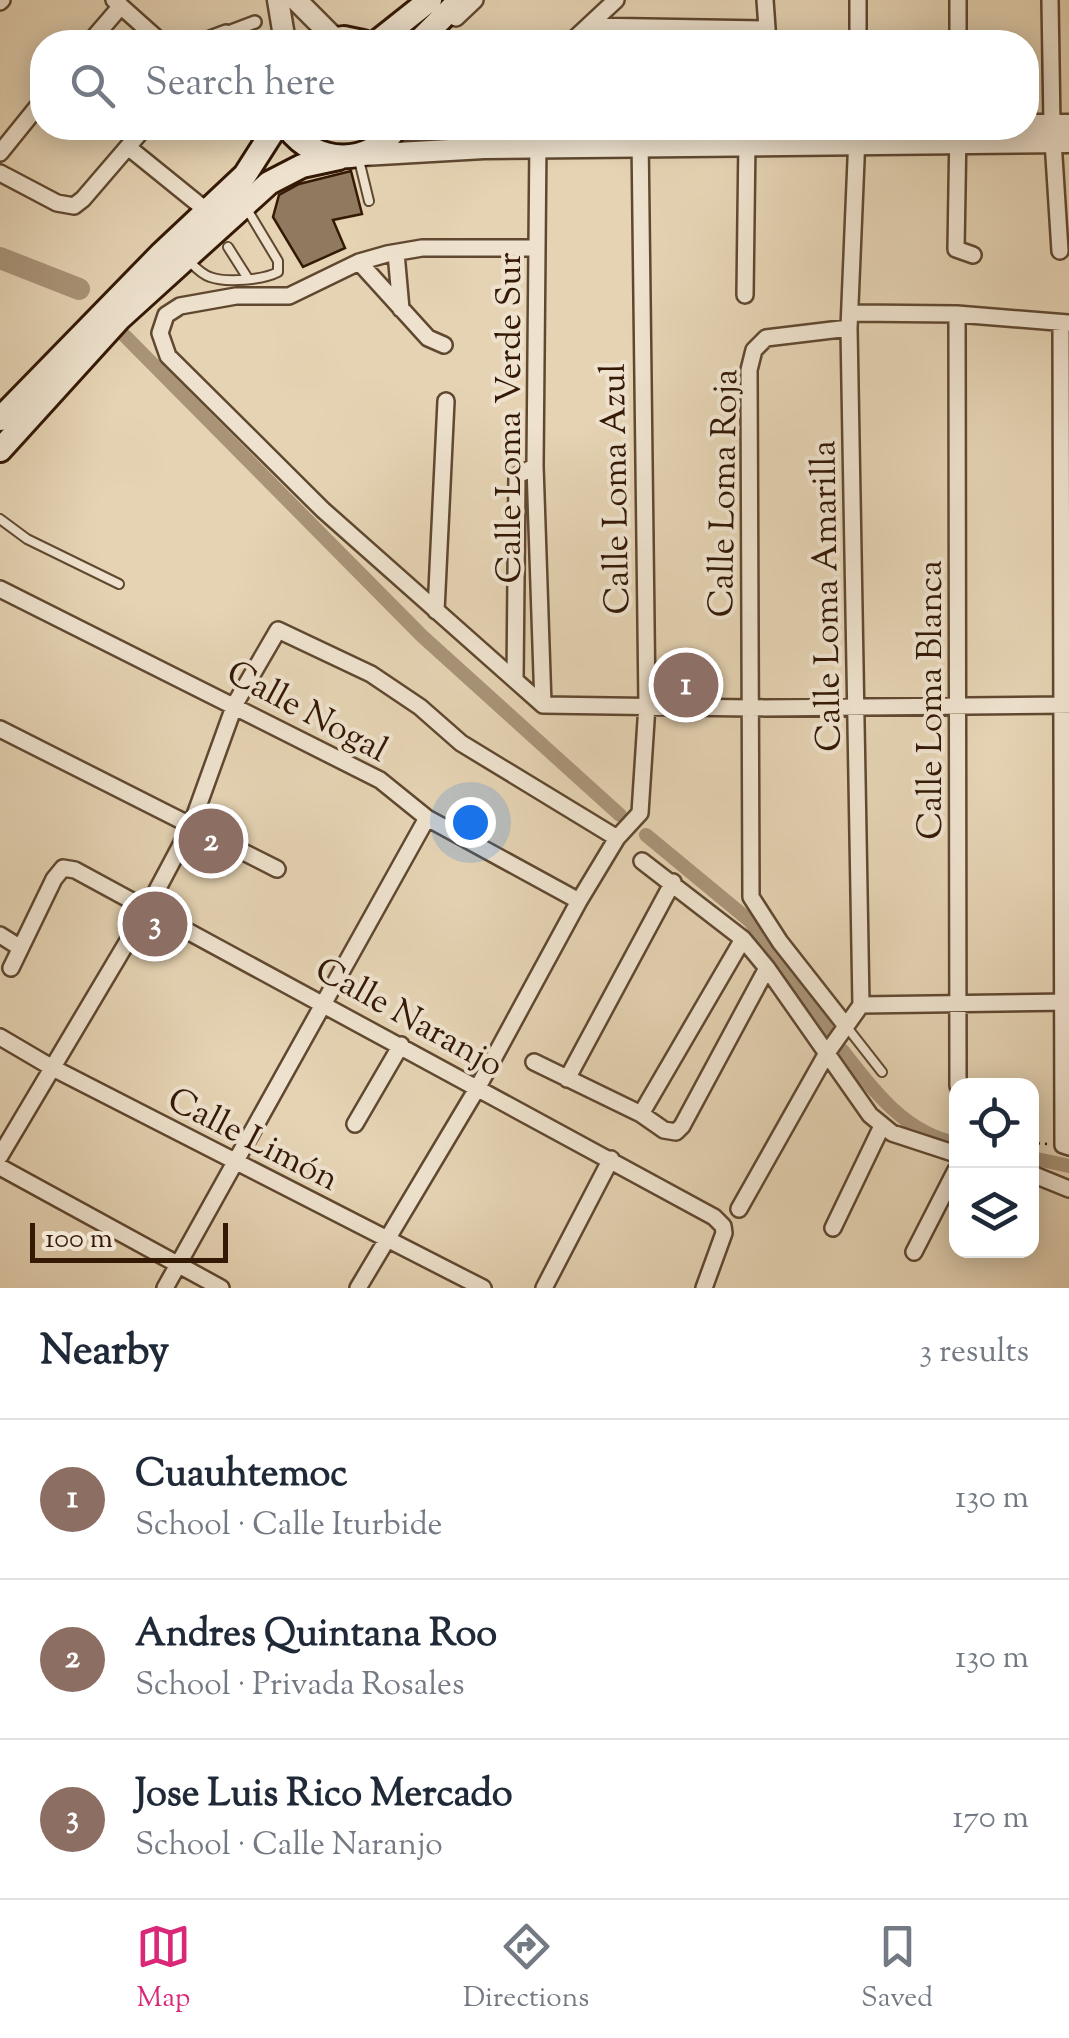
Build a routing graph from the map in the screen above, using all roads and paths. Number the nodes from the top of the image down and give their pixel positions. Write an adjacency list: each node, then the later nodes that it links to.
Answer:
1 (414, 0): 13 (street)
2 (430, 0): 13 (main road)
3 (460, 0): 21 (main road)
4 (475, 0): 22 (street)
5 (616, 0): 14 (street)
6 (765, 0): 25 (street)
7 (858, 0): 26 (street)
8 (958, 0): 27 (street)
9 (1050, 0): 29 (street)
10 (117, 3): 15 (street); 16 (street)
11 (285, 4): 12 (lane); 18 (street); 19 (street)
12 (255, 22): 17 (street)
13 (401, 23): 20 (main road)
14 (588, 26): 23 (street); 24 (street)
15 (98, 30)
16 (148, 30)
17 (240, 30)
18 (285, 30)
19 (314, 30)
20 (392, 30)
21 (431, 30)
22 (443, 30)
23 (584, 30)
24 (660, 30)
25 (767, 30)
26 (858, 30)
27 (958, 30)
28 (30, 116): 41 (street)
29 (1061, 134): 49 (street)
30 (134, 140): 40 (street)
31 (267, 140): 46 (main road)
32 (299, 140): 42 (main road)
33 (387, 140): 42 (main road)
34 (459, 140): 42 (street)
35 (538, 140): 48 (street, Calle Loma Verde Sur)
36 (640, 140): 72 (street, Calle Loma Azul)
37 (747, 140): 55 (street)
38 (858, 140): 58 (street, Calle Loma Amarilla)
39 (958, 140): 51 (street)
40 (128, 147): 43 (street); 46 (street)
41 (0, 153)
42 (354, 156): 44 (lane); 45 (main road)
43 (0, 172)
44 (369, 201)
45 (245, 205): 52 (main road); 54 (lane)
46 (208, 211): 62 (main road)
47 (228, 247): 54 (lane)
48 (537, 248): 50 (street); 64 (street, Calle Loma Verde Sur)
49 (1060, 251)
50 (396, 252): 53 (street); 56 (street)
51 (973, 255)
52 (186, 258): 54 (lane); 63 (main road)
53 (359, 262): 56 (street, Calle Loma Verde Sur); 68 (street)
54 (247, 278)
55 (745, 295)
56 (401, 309): 60 (street, Calle Loma Verde Sur)
57 (957, 314): 58 (street); 59 (street); 74 (street, Calle Loma Blanca)
58 (851, 320): 75 (street, Calle Loma Amarilla); 76 (street, Calle Loma Roja)
59 (1065, 323): 73 (street)
60 (444, 345)
61 (446, 400): 68 (street)
62 (0, 419)
63 (0, 450)
64 (534, 466): 69 (street); 71 (street, Calle Loma Verde Sur)
65 (0, 519): 66 (lane)
66 (119, 584)
67 (0, 589): 70 (street, Calle Nogal)
68 (436, 610): 69 (street)
69 (515, 680): 71 (street)
70 (236, 704): 78 (street, Calle Nogal); 79 (street); 80 (street)
71 (543, 705): 72 (street)
72 (647, 705): 76 (street); 80 (street, Calle Loma Azul)
73 (1065, 705): 74 (street); 91 (street)
74 (959, 706): 75 (street); 93 (street, Calle Loma Blanca)
75 (857, 707): 76 (street); 94 (street, Calle Loma Amarilla)
76 (750, 708): 95 (street, Calle Loma Roja)
77 (0, 729): 79 (street)
78 (427, 818): 84 (street, Calle Nogal); 92 (street)
79 (191, 826): 82 (street); 85 (street)
80 (618, 838): 84 (street, Calle Loma Azul)
81 (642, 861): 83 (street)
82 (277, 868)
83 (673, 882): 87 (street); 103 (street)
84 (579, 902): 104 (street, Calle Loma Azul)
85 (148, 908): 88 (street, Calle Naranjo); 92 (street, Calle Naranjo); 100 (street)
86 (0, 935): 88 (street)
87 (743, 939): 90 (street); 105 (street)
88 (20, 947): 89 (street)
89 (11, 968)
90 (767, 968): 98 (street); 105 (street)
91 (1066, 1002): 93 (street); 109 (street)
92 (325, 1004): 97 (street, Calle Naranjo); 113 (street)
93 (960, 1004): 94 (street); 102 (street, Calle Loma Blanca)
94 (861, 1005): 95 (street)
95 (846, 1026): 98 (street); 101 (lane, Calle Loma Roja)
96 (0, 1037): 100 (street, Calle Limón)
97 (400, 1045): 104 (street, Calle Naranjo); 106 (street)
98 (827, 1053): 107 (street); 118 (street)
99 (534, 1062): 103 (street)
100 (51, 1068): 111 (street); 113 (street, Calle Limón)
101 (882, 1072)
102 (958, 1078)
103 (567, 1079): 105 (street)
104 (478, 1087): 112 (street, Calle Naranjo); 120 (street, Calle Loma Azul)
105 (640, 1114)
106 (355, 1124)
107 (882, 1126): 110 (street); 119 (street)
108 (1039, 1144): 109 (path)
109 (1066, 1146)
110 (949, 1152)
111 (0, 1156)
112 (611, 1159): 127 (street); 128 (street, Calle Naranjo)
113 (236, 1164): 120 (street, Calle Limón); 122 (street)
114 (0, 1167): 122 (street)
115 (1039, 1177): 117 (street)
116 (949, 1184): 121 (street)
117 (1069, 1189)
118 (739, 1209)
119 (832, 1228)
120 (388, 1240): 125 (street, Calle Loma Azul); 126 (street, Calle Limón)
121 (914, 1252)
122 (178, 1264): 123 (street); 124 (street)
123 (165, 1288)
124 (221, 1288)
125 (358, 1288)
126 (483, 1288)
127 (544, 1288)
128 (704, 1288)

